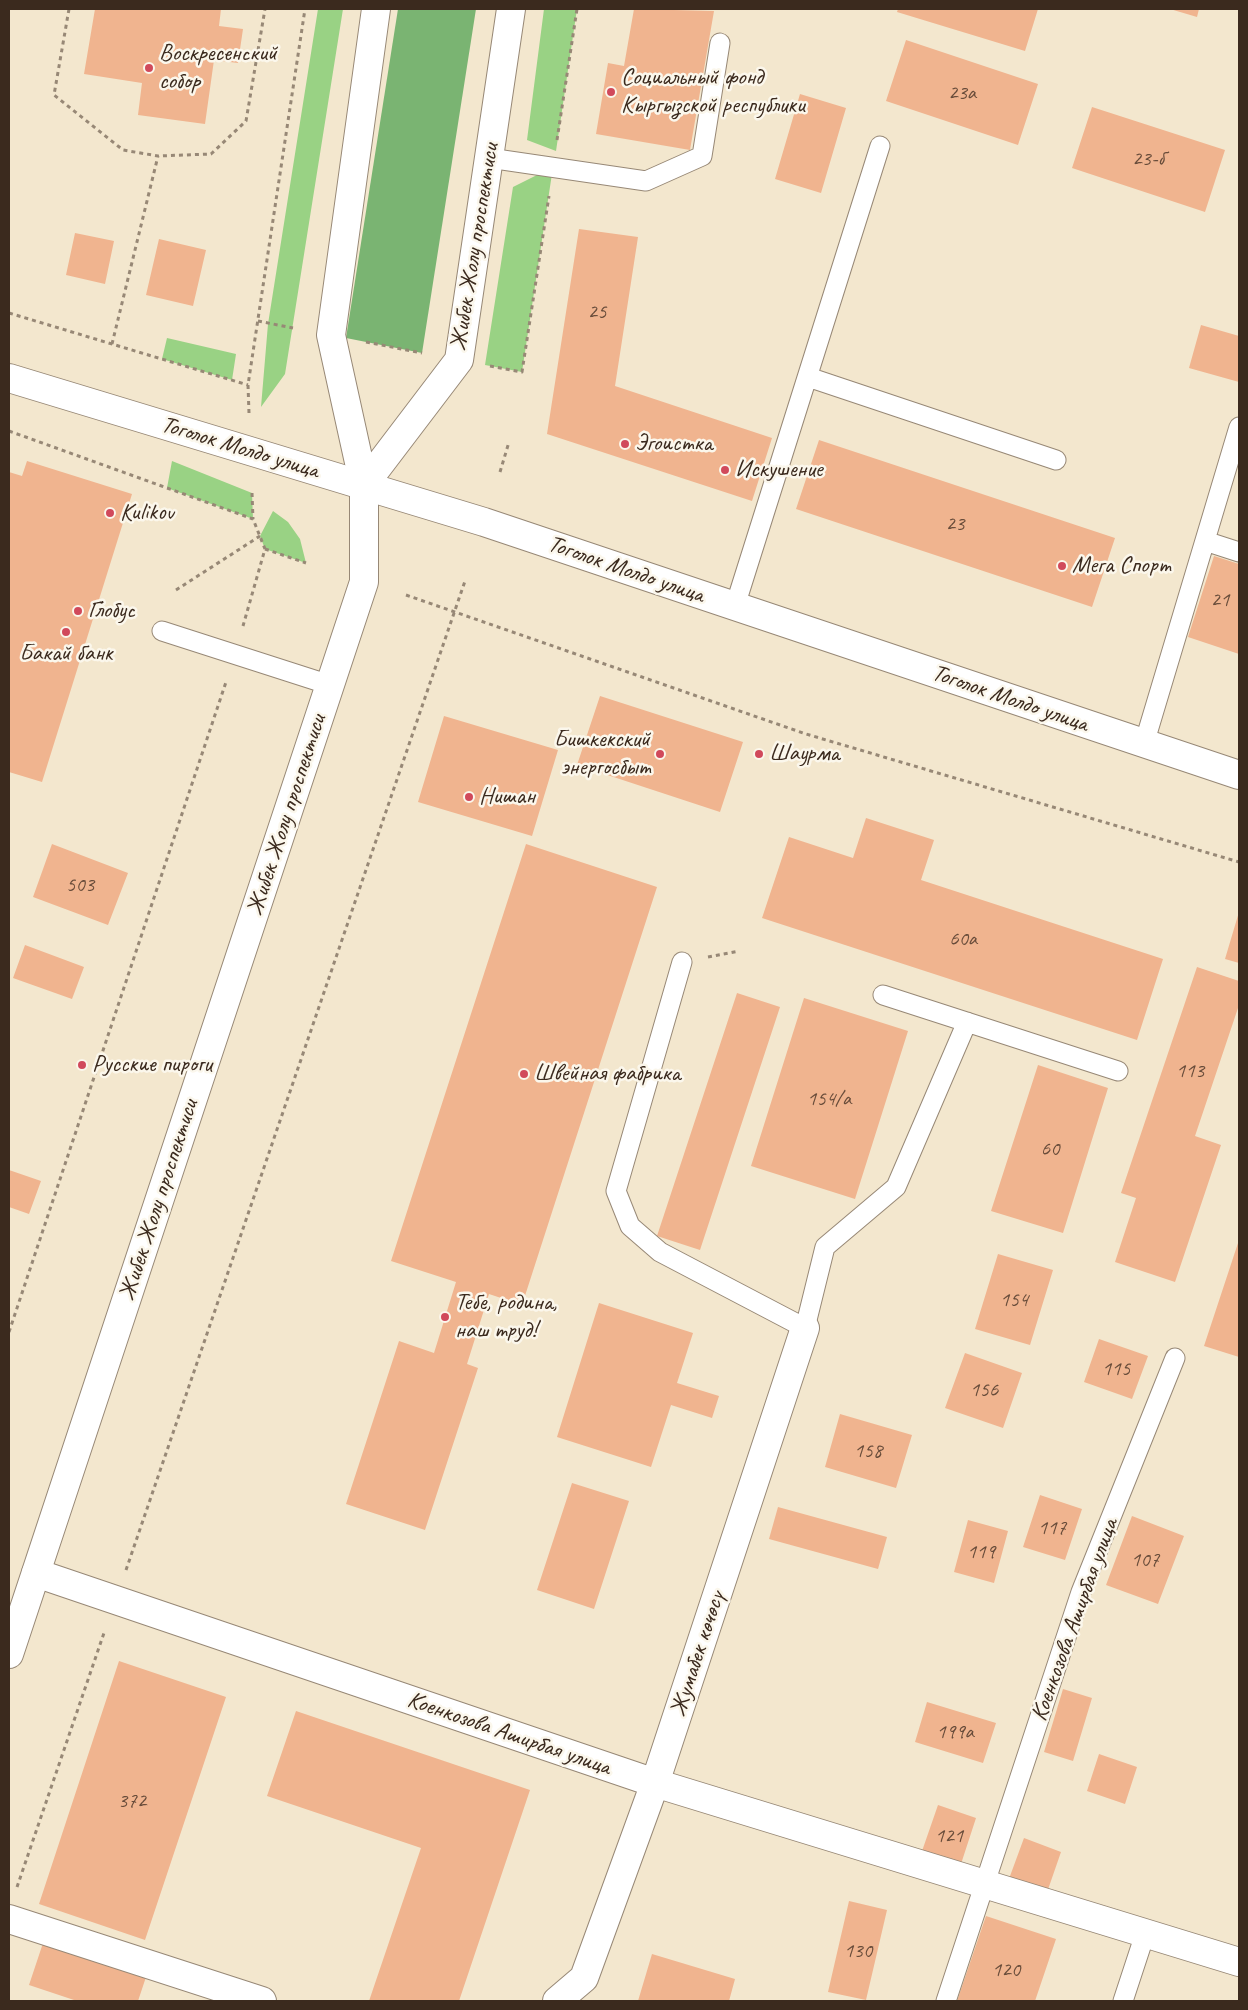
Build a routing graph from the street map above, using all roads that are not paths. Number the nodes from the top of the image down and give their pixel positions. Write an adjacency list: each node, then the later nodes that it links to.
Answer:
1 (376, 9): 10 (main road, Жибек Жолу проспектиси)
2 (511, 9): 5 (main road, Жибек Жолу проспектиси)
3 (720, 43): 5 (lane)
4 (880, 146): 7 (lane)
5 (489, 158): 10 (main road, Жибек Жолу проспектиси)
6 (9, 378): 10 (main road, Тоголок Молдо улица)
7 (808, 378): 9 (lane); 13 (lane)
8 (1239, 428): 11 (lane)
9 (1056, 460)
10 (364, 485): 13 (main road, Тоголок Молдо улица); 15 (main road, Жибек Жолу проспектиси)
11 (1205, 541): 12 (lane); 16 (lane)
12 (1239, 552)
13 (735, 606): 16 (main road, Тоголок Молдо улица)
14 (162, 631): 15 (lane)
15 (330, 685): 24 (main road, Жибек Жолу проспектиси)
16 (1144, 744): 17 (main road, Тоголок Молдо улица)
17 (1239, 775)
18 (682, 962): 22 (lane)
19 (883, 995): 20 (lane)
20 (967, 1022): 21 (lane); 22 (lane)
21 (1118, 1071)
22 (805, 1328): 26 (main road, Жумабек көчөсү)
23 (1174, 1358): 27 (lane, Коенкозова Аширбая улица)
24 (36, 1573): 25 (main road, Жибек Жолу проспектиси); 26 (main road, Коенкозова Аширбая улица)
25 (9, 1654)
26 (655, 1783): 27 (main road, Коенкозова Аширбая улица); 32 (main road, Жумабек көчөсү)
27 (985, 1885): 29 (main road, Коенкозова Аширбая улица); 33 (lane, Коенкозова Аширбая улица)
28 (9, 1919): 31 (main road)
29 (1145, 1934): 30 (main road, Коенкозова Аширбая улица); 34 (lane)
30 (1239, 1962)
31 (262, 2001)
32 (557, 2001)
33 (946, 2001)
34 (1123, 2001)

